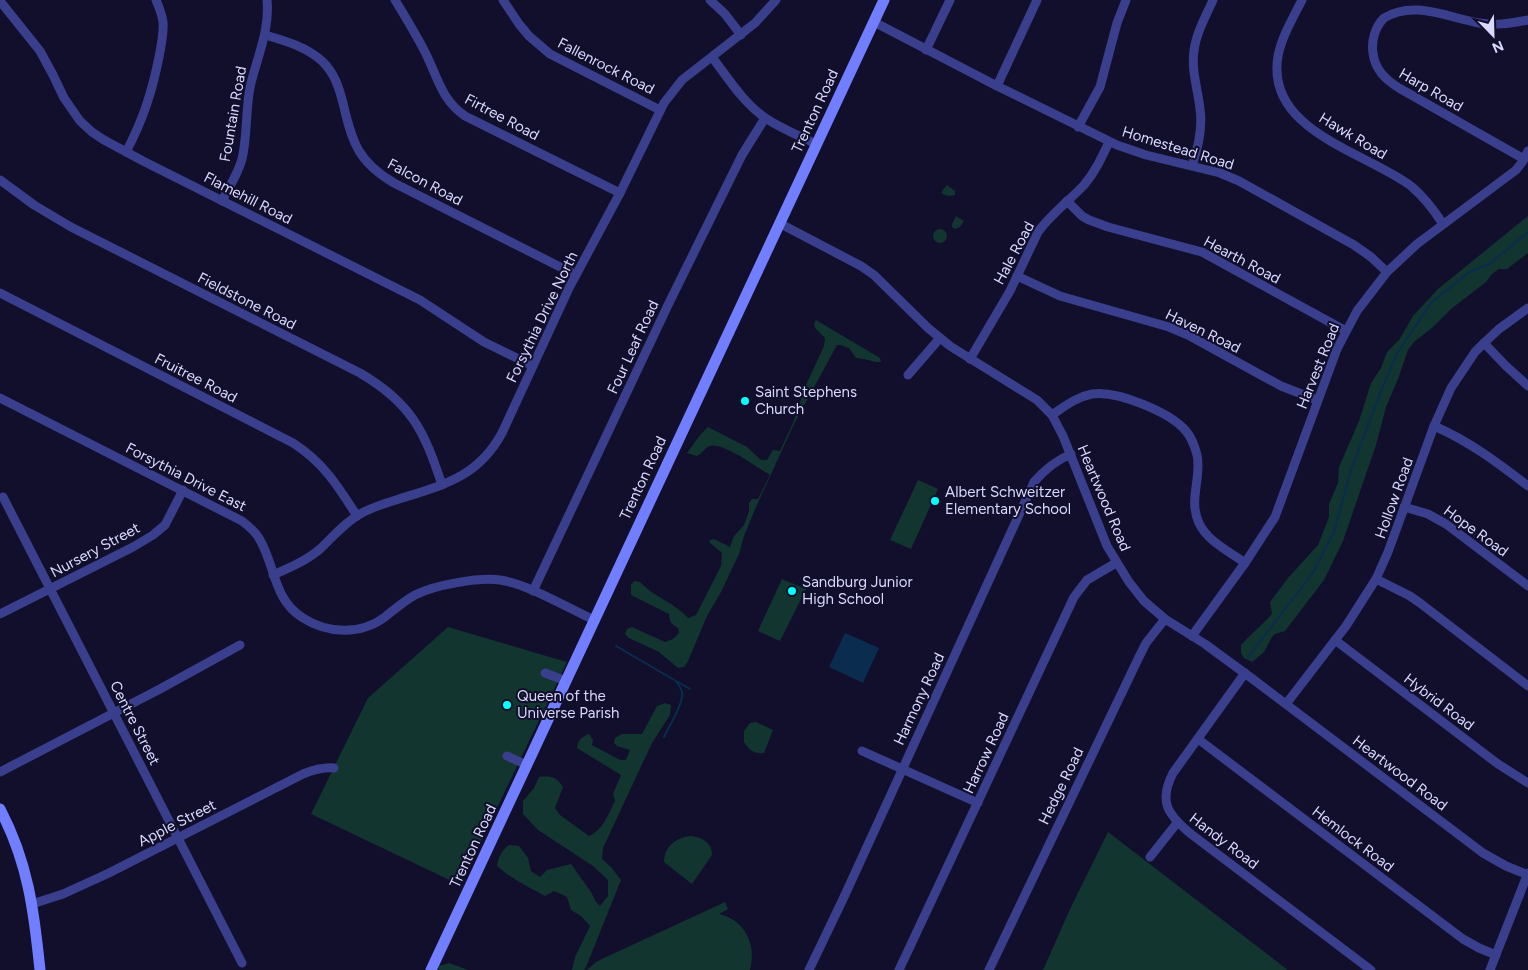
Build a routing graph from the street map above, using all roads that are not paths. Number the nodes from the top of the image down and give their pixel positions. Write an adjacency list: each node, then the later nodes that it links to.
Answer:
1 (156, 0): 26 (street)
2 (267, 0): 16 (street, Fountain Road)
3 (395, 0): 30 (street, Firtree Road)
4 (503, 0): 21 (street, Fallenrock Road)
5 (710, 0): 17 (street)
6 (776, 0): 17 (street, Forsythia Drive North)
7 (884, 0): 15 (main road, Trenton Road)
8 (950, 0): 18 (street)
9 (1038, 0): 20 (street)
10 (1126, 0): 23 (street)
11 (1213, 0): 28 (street)
12 (1302, 0): 34 (street, Hawk Road)
13 (0, 2): 26 (street, Flamehill Road)
14 (1528, 20): 27 (street, Harp Road)
15 (874, 22): 18 (street, Homestead Road); 25 (main road, Trenton Road)
16 (265, 35): 31 (street, Fountain Road); 36 (street, Falcon Road)
17 (741, 35): 19 (street, Forsythia Drive North)
18 (926, 50): 20 (street, Homestead Road)
19 (712, 57): 21 (street, Forsythia Drive North); 22 (street)
20 (997, 86): 23 (street, Homestead Road)
21 (660, 110): 30 (street, Forsythia Drive North)
22 (766, 118): 25 (street); 64 (street, Four Leaf Road)
23 (1078, 127): 24 (street, Homestead Road)
24 (1109, 142): 28 (street, Homestead Road); 32 (street, Hale Road)
25 (816, 144): 33 (main road, Trenton Road)
26 (126, 152): 31 (street, Flamehill Road)
27 (1526, 155): 34 (street, Harvest Road)
28 (1192, 166): 35 (street, Homestead Road)
29 (0, 180): 52 (street, Fieldstone Road)
30 (620, 193): 36 (street, Forsythia Drive North)
31 (222, 201): 44 (street, Flamehill Road)
32 (1067, 201): 37 (street, Hale Road); 40 (street, Hearth Road)
33 (779, 223): 41 (street, Heartwood Road); 67 (main road, Trenton Road)
34 (1443, 224): 35 (street, Harvest Road)
35 (1388, 272): 40 (street, Harvest Road)
36 (576, 275): 44 (street, Forsythia Drive North)
37 (1017, 276): 43 (street, Hale Road); 48 (street, Haven Road)
38 (0, 293): 57 (street, Fruitree Road)
39 (1528, 308): 42 (street, Hollow Road)
40 (1346, 331): 48 (street, Harvest Road)
41 (940, 338): 43 (street, Heartwood Road); 45 (street)
42 (1484, 343): 46 (street); 50 (street, Hollow Road)
43 (970, 359): 49 (street, Heartwood Road)
44 (533, 366): 52 (street, Forsythia Drive North)
45 (908, 375)
46 (1528, 386)
47 (0, 398): 54 (street, Forsythia Drive East)
48 (1317, 400): 59 (street, Harvest Road)
49 (1052, 415): 51 (street, Heartwood Road); 59 (street)
50 (1434, 426): 53 (street); 56 (street, Hollow Road)
51 (1071, 454): 58 (street, Heartwood Road); 82 (street, Harmony Road)
52 (442, 485): 57 (street, Forsythia Drive North)
53 (1528, 486)
54 (183, 490): 60 (street, Forsythia Drive East); 63 (street, Nursery Street)
55 (3, 496): 63 (street, Centre Street)
56 (1404, 507): 61 (street, Hollow Road); 62 (street, Hope Road)
57 (357, 516): 60 (street, Forsythia Drive North)
58 (1116, 563): 66 (street, Heartwood Road); 85 (street, Harrow Road)
59 (1245, 564): 68 (street, Harvest Road)
60 (273, 575): 64 (street, Forsythia Drive East)
61 (1376, 579): 69 (street, Hollow Road); 74 (street)
62 (1528, 586)
63 (51, 588): 65 (street, Nursery Street); 76 (street, Centre Street)
64 (533, 591): 67 (street, Forsythia Drive East)
65 (0, 614)
66 (1165, 619): 68 (street, Heartwood Road); 98 (street, Hedge Road)
67 (594, 620): 73 (main road, Trenton Road)
68 (1192, 636): 72 (street, Heartwood Road)
69 (1335, 640): 75 (street, Hollow Road); 84 (street, Hybrid Road)
70 (240, 645): 76 (street)
71 (546, 673): 73 (street)
72 (1245, 673): 75 (street, Heartwood Road); 77 (street, Handy Road)
73 (566, 681): 80 (main road, Trenton Road)
74 (1528, 686)
75 (1286, 704): 90 (street, Heartwood Road)
76 (114, 714): 83 (street); 88 (street, Centre Street)
77 (1198, 739): 87 (street, Handy Road); 92 (street, Hemlock Road)
78 (862, 751): 82 (street)
79 (507, 756): 80 (street)
80 (527, 765): 95 (main road, Trenton Road)
81 (334, 768): 88 (street, Apple Street)
82 (902, 769): 85 (street); 96 (street, Harmony Road)
83 (0, 772)
84 (1528, 783)
85 (978, 803): 97 (street, Harrow Road)
86 (0, 808): 91 (main road)
87 (1177, 822): 89 (street); 99 (street, Handy Road)
88 (178, 838): 91 (street, Apple Street); 93 (street, Centre Street)
89 (1150, 857)
90 (1528, 874): 92 (street)
91 (32, 904): 94 (main road)
92 (1496, 955): 100 (street)
93 (242, 963)
94 (40, 970)
95 (432, 970)
96 (809, 970)
97 (899, 970)
98 (989, 970)
99 (1371, 970)
100 (1490, 970)

